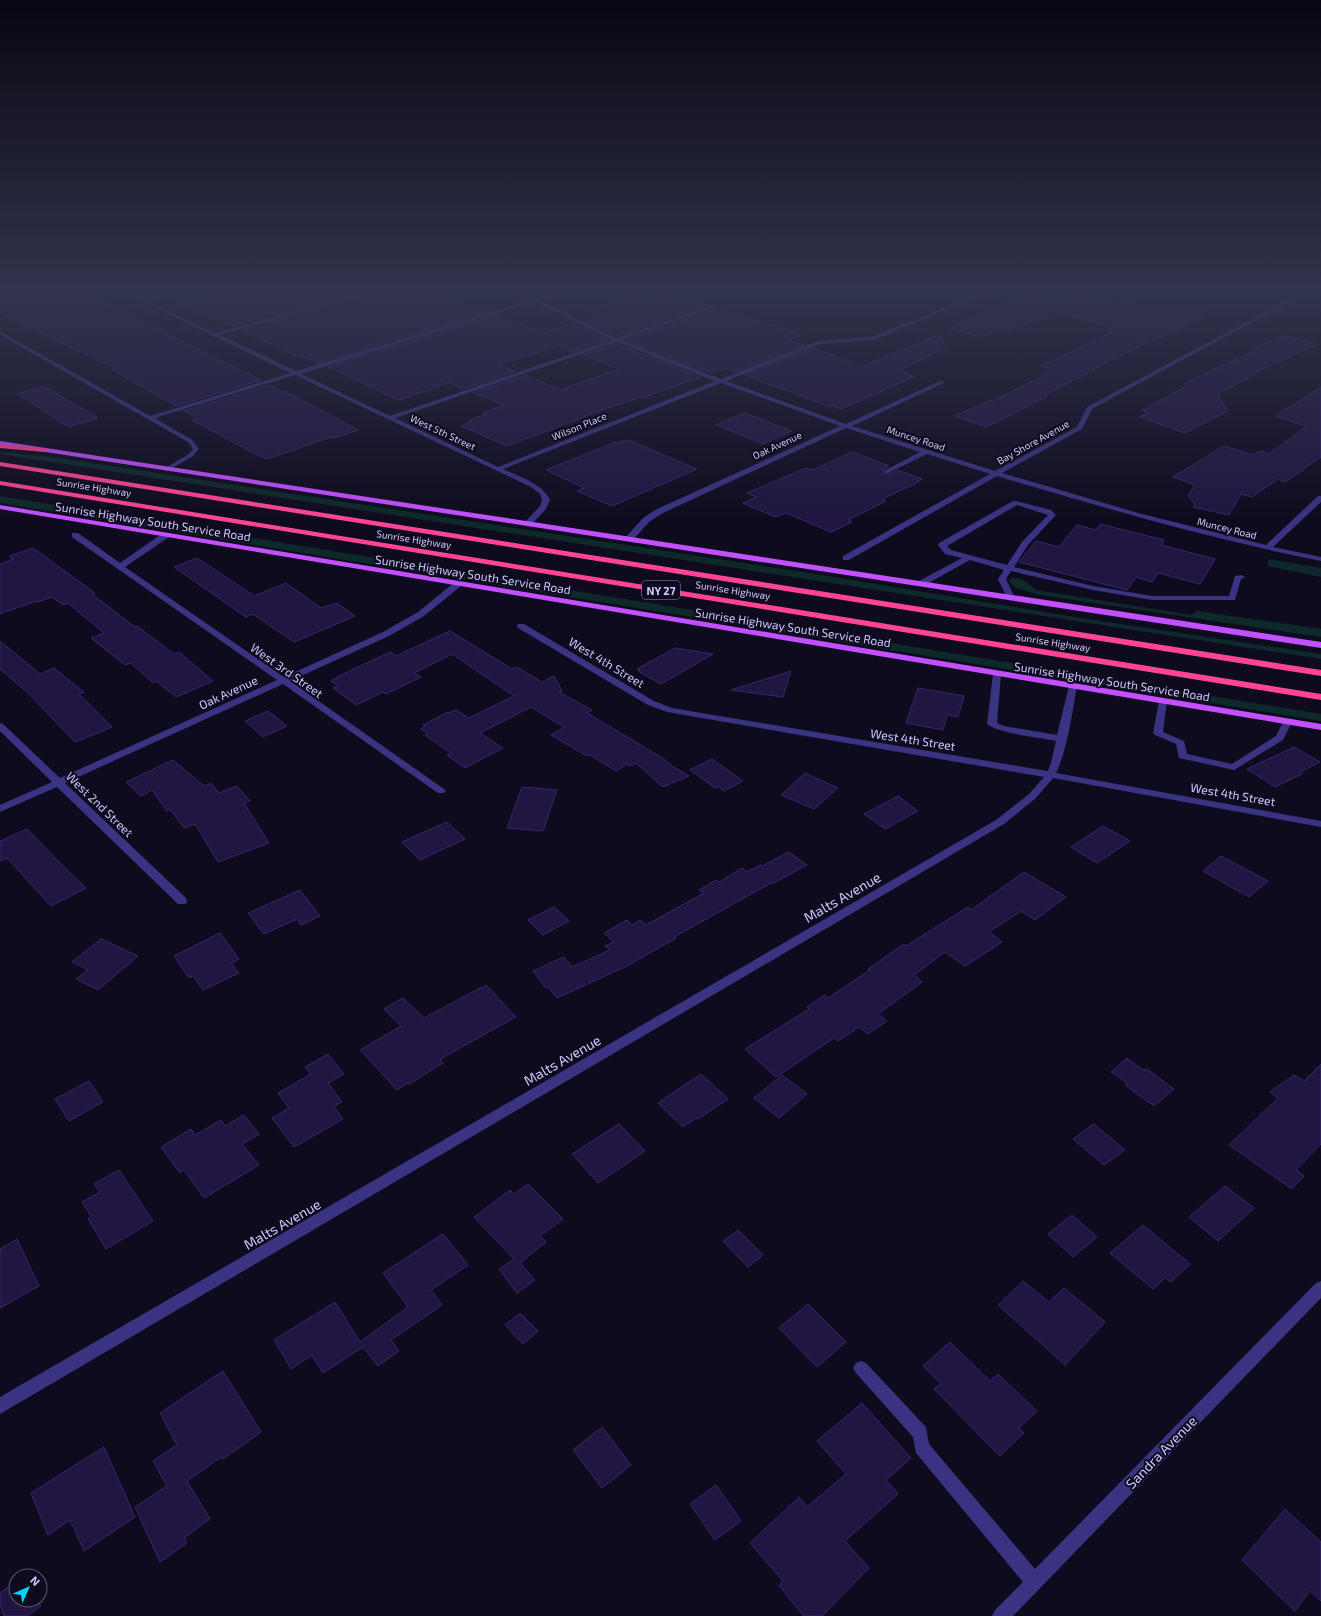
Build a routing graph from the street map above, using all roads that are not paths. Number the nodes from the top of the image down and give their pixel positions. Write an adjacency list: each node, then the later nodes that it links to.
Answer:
1 (60, 367): 11 (street)
2 (282, 367): 8 (street, West 5th Street)
3 (317, 367): 8 (street)
4 (535, 367): 12 (street)
5 (684, 367): 9 (street, Muncey Road)
6 (754, 367): 9 (street, Wilson Place)
7 (1165, 367): 22 (street, Bay Shore Avenue)
8 (296, 374): 11 (street); 12 (street, West 5th Street)
9 (719, 381): 13 (street, Muncey Road); 20 (street, Wilson Place)
10 (942, 382): 13 (street, Oak Avenue)
11 (149, 418): 19 (street)
12 (389, 418): 20 (street, West 5th Street)
13 (844, 426): 17 (street, Muncey Road); 29 (street, Oak Avenue)
14 (0, 443): 16 (main road)
15 (0, 446): 16 (highway)
16 (44, 450): 19 (main road)
17 (926, 452): 21 (street); 22 (street, Muncey Road)
18 (0, 464): 42 (highway, Sunrise Highway / NY 27)
19 (167, 469): 26 (main road)
20 (498, 469): 26 (street, West 5th Street)
21 (886, 472)
22 (997, 473): 30 (street, Muncey Road); 32 (street, Bay Shore Avenue)
23 (0, 483): 46 (highway, Sunrise Highway / NY 27)
24 (1321, 498): 30 (street)
25 (0, 507): 28 (main road, Sunrise Highway South Service Road)
26 (527, 524): 29 (main road)
27 (75, 535): 34 (street, West 3rd Street)
28 (166, 535): 34 (street); 37 (main road, Sunrise Highway South Service Road)
29 (629, 539): 38 (main road)
30 (1268, 548): 33 (street, Muncey Road)
31 (969, 557): 35 (street); 35 (street); 38 (street)
32 (846, 558)
33 (1321, 559)
34 (121, 566): 44 (street, West 3rd Street)
35 (1010, 568): 36 (street); 39 (street)
36 (1241, 577)
37 (458, 584): 43 (main road, Sunrise Highway South Service Road); 44 (street, Oak Avenue)
38 (920, 584): 39 (main road)
39 (1011, 598): 41 (main road)
40 (521, 626): 52 (street, West 4th Street)
41 (1321, 645)
42 (1321, 673)
43 (997, 674): 45 (main road, Sunrise Highway South Service Road); 51 (street)
44 (282, 681): 53 (street, Oak Avenue); 54 (street, West 3rd Street)
45 (1073, 686): 47 (main road, Sunrise Highway South Service Road); 51 (street, Malts Avenue)
46 (1321, 697)
47 (1163, 701): 48 (main road, Sunrise Highway South Service Road); 48 (street)
48 (1287, 722): 50 (main road, Sunrise Highway South Service Road)
49 (0, 726): 53 (street, West 2nd Street)
50 (1321, 728)
51 (1062, 739): 52 (street, Malts Avenue)
52 (1052, 775): 56 (street, West 4th Street); 60 (street, Malts Avenue)
53 (59, 783): 55 (street, Oak Avenue); 57 (street, West 2nd Street)
54 (441, 791)
55 (0, 809)
56 (1321, 824)
57 (182, 901)
58 (1321, 1288): 61 (street, Sandra Avenue)
59 (861, 1368): 61 (street)
60 (0, 1406)
61 (1034, 1582): 62 (street, Sandra Avenue)
62 (1001, 1616)

